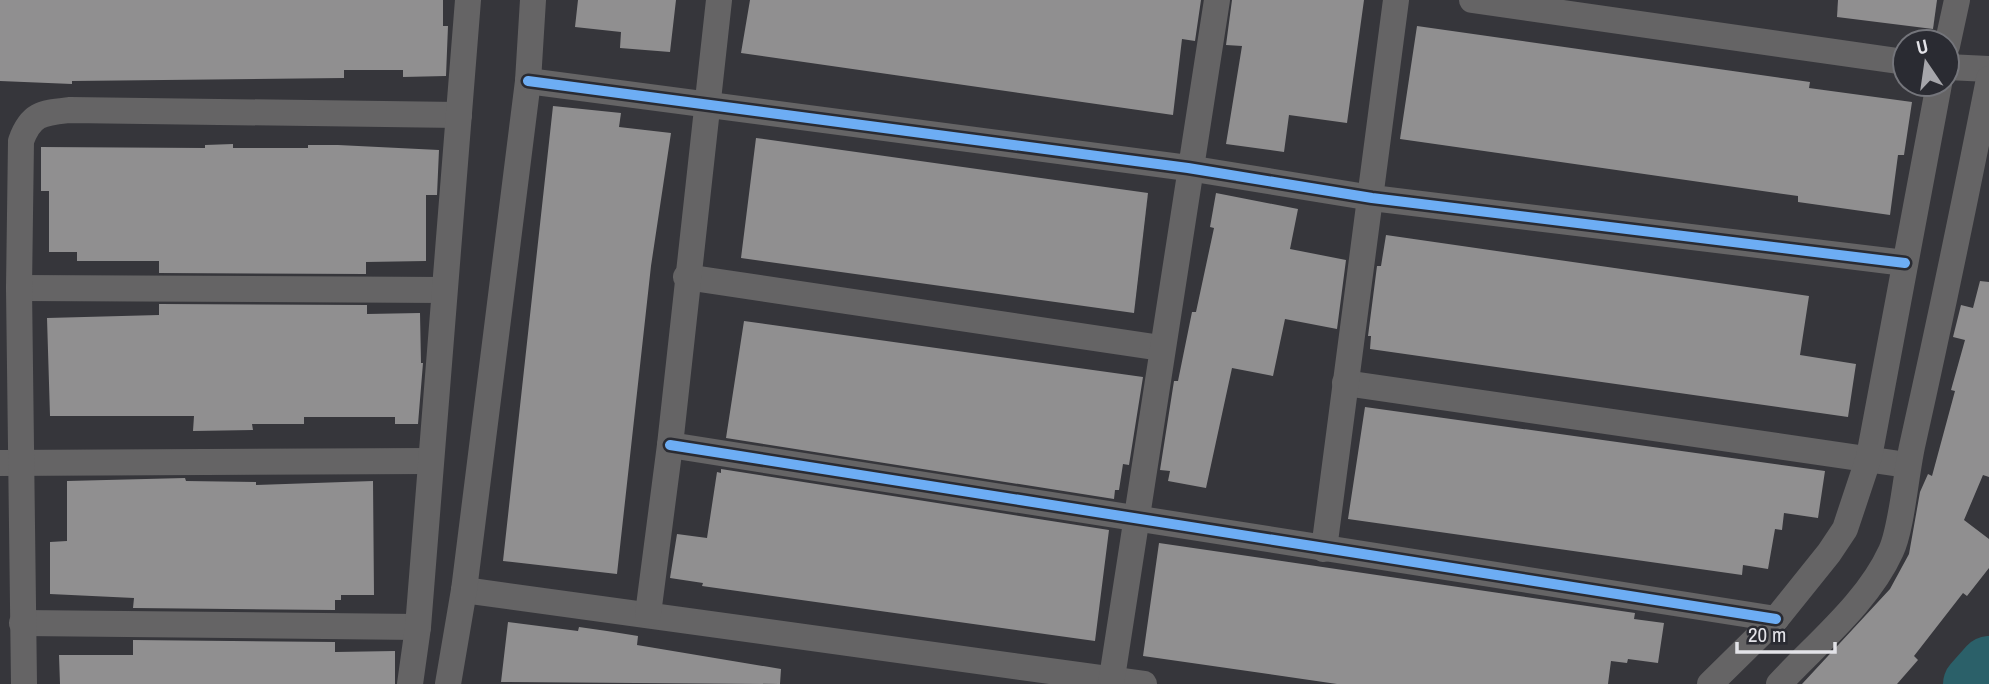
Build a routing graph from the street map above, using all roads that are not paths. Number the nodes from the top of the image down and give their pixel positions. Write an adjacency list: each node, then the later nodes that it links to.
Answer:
1 (468, 0): 16 (street)
2 (533, 0): 13 (street)
3 (719, 0): 15 (street)
4 (1217, 0): 17 (street)
5 (1396, 0): 18 (street)
6 (1472, 0): 9 (street)
7 (1957, 0): 8 (street)
8 (1951, 28)
9 (1891, 60)
10 (1961, 68): 11 (street)
11 (1989, 69)
12 (1989, 79): 29 (street)
13 (528, 81): 15 (street); 32 (street)
14 (1936, 98): 19 (street)
15 (706, 104): 17 (street); 20 (street)
16 (459, 115): 21 (street); 22 (street)
17 (1188, 168): 18 (street); 23 (street)
18 (1372, 198): 19 (street); 24 (street)
19 (1905, 263): 26 (street)
20 (686, 278): 23 (street); 25 (street)
21 (19, 288): 22 (street); 28 (street)
22 (444, 290): 27 (street)
23 (1161, 348): 30 (street)
24 (1345, 383): 26 (street); 31 (street)
25 (670, 445): 30 (street); 33 (street)
26 (1869, 457): 29 (street); 34 (street)
27 (430, 461): 28 (street); 36 (street)
28 (11, 464): 35 (street)
29 (1907, 465): 43 (street)
30 (1136, 520): 31 (street); 37 (street)
31 (1324, 550): 34 (street)
32 (464, 590): 33 (street); 40 (street)
33 (648, 614): 37 (street)
34 (1776, 619): 42 (street)
35 (22, 623): 36 (street); 38 (street)
36 (418, 627): 39 (street)
37 (1111, 681): 41 (street)
38 (24, 684)
39 (410, 684)
40 (448, 684)
41 (1144, 684)
42 (1710, 684)
43 (1779, 684)

